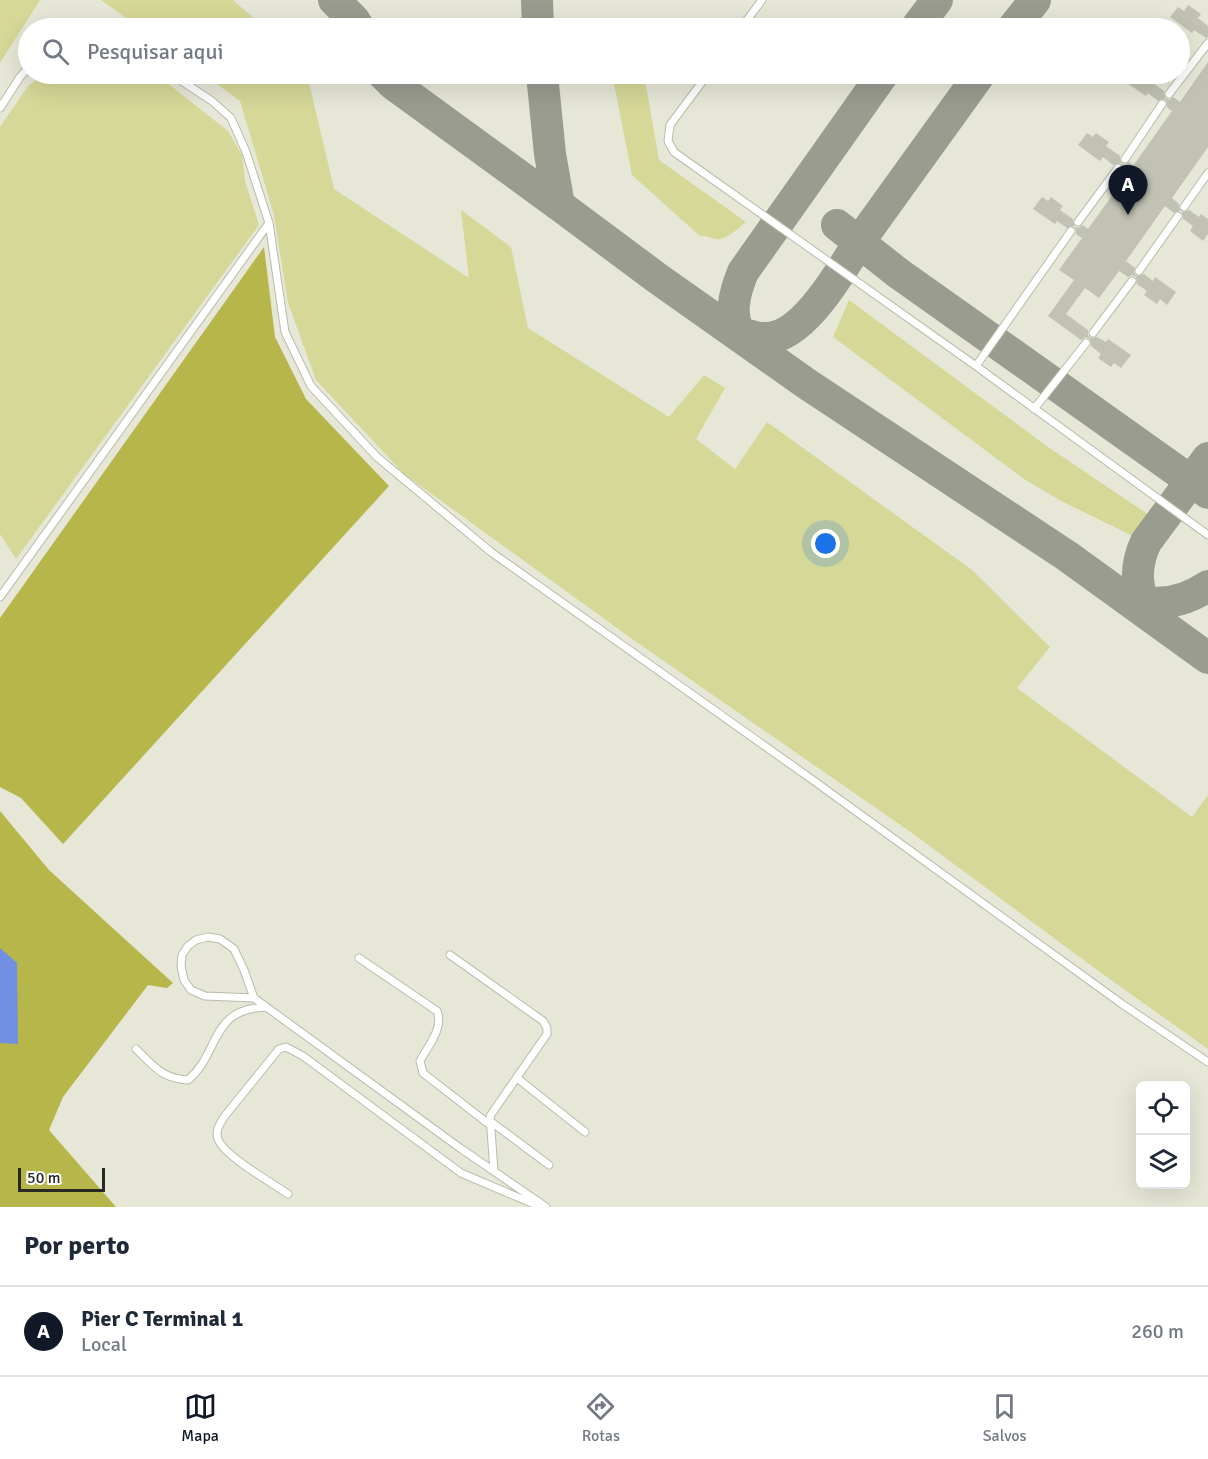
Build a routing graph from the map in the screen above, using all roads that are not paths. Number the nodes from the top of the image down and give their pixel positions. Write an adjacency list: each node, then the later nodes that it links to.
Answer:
1 (762, 0): 2 (lane)
2 (748, 18)
3 (1208, 43): 4 (lane)
4 (1190, 67)
5 (18, 80): 11 (lane)
6 (186, 84): 18 (lane)
7 (701, 84): 24 (lane)
8 (1177, 84): 9 (lane)
9 (1169, 94)
10 (1162, 104): 12 (lane)
11 (0, 108)
12 (1125, 159)
13 (1118, 168): 17 (lane)
14 (1208, 173): 15 (lane)
15 (1184, 207)
16 (1178, 216): 20 (lane)
17 (1078, 222)
18 (269, 223): 27 (lane); 33 (lane)
19 (1071, 231): 24 (lane)
20 (1140, 271)
21 (1132, 280): 22 (lane)
22 (1093, 333)
23 (1086, 343): 25 (lane)
24 (976, 366): 25 (lane)
25 (1034, 409): 26 (lane)
26 (1208, 535)
27 (0, 597)
28 (450, 955): 34 (lane)
29 (359, 958): 35 (lane)
30 (254, 998): 30 (lane); 31 (lane)
31 (266, 1006): 32 (lane); 38 (lane)
32 (136, 1049)
33 (1208, 1062)
34 (517, 1078): 35 (lane); 36 (lane)
35 (490, 1123): 37 (lane); 38 (lane)
36 (585, 1132)
37 (549, 1165)
38 (494, 1171): 41 (lane)
39 (288, 1194): 40 (lane)
40 (541, 1207)
41 (546, 1207)

